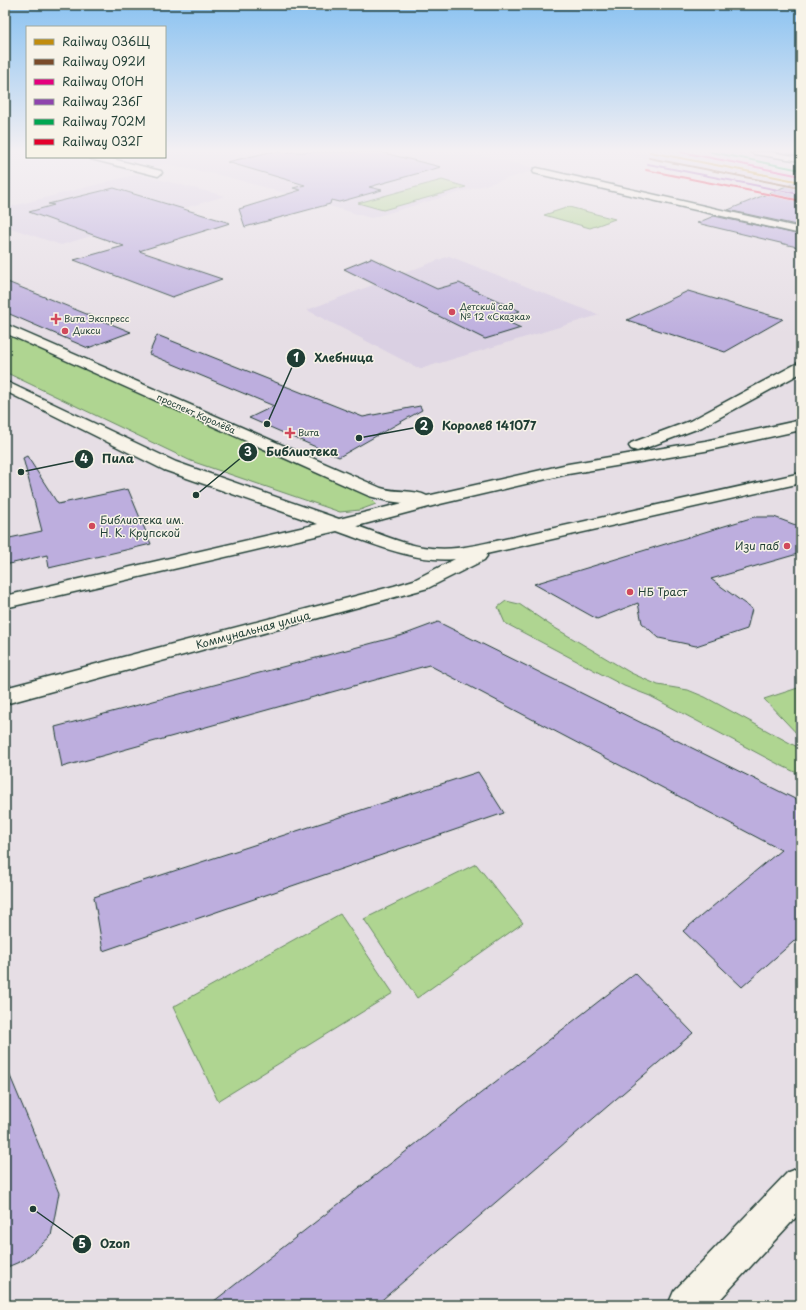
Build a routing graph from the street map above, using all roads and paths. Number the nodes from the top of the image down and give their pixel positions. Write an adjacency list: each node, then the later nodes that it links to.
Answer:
1 (724, 213): 2 (main road)
2 (801, 231)
3 (5, 328): 13 (main road, проспект Королёва)
4 (801, 367): 9 (main road)
5 (5, 385): 14 (main road)
6 (801, 425): 8 (main road)
7 (801, 437): 8 (main road)
8 (705, 446): 9 (main road)
9 (568, 469): 13 (main road)
10 (801, 471): 12 (main road)
11 (801, 478): 12 (main road)
12 (767, 485): 15 (main road)
13 (437, 499): 14 (main road)
14 (339, 525): 15 (main road); 16 (main road)
15 (496, 547): 17 (main road, Коммунальная улица)
16 (5, 602)
17 (5, 696)
18 (801, 1185): 19 (main road)
19 (688, 1305)

